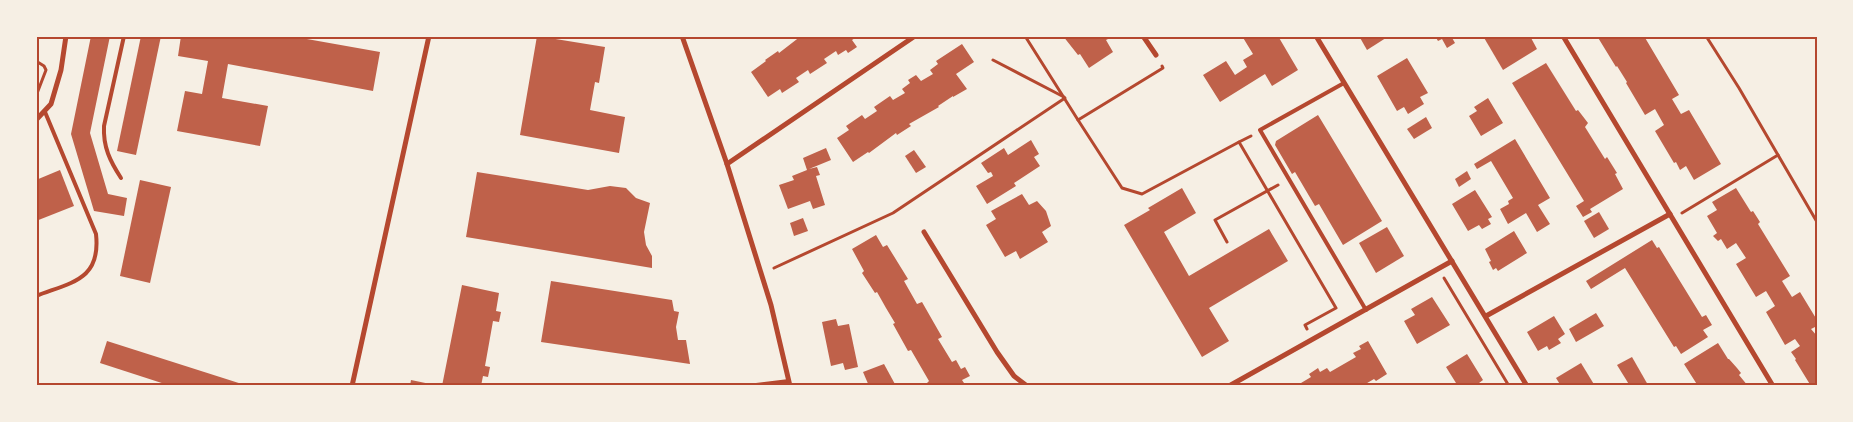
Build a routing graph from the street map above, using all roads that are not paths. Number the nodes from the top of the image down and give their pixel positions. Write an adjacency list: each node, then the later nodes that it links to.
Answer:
1 (66, 36): 11 (street)
2 (124, 36): 14 (lane)
3 (430, 36): 22 (street)
4 (682, 36): 13 (street)
5 (915, 36): 13 (street)
6 (1144, 36): 9 (street)
7 (1316, 36): 10 (street)
8 (1563, 36): 15 (street)
9 (1156, 55)
10 (1344, 83): 17 (street); 19 (lane)
11 (45, 112): 12 (street); 18 (lane)
12 (36, 120)
13 (727, 164): 21 (street)
14 (121, 178)
15 (1671, 216): 20 (street); 27 (street)
16 (924, 232): 24 (street)
17 (1452, 261): 19 (street); 20 (street)
18 (36, 296)
19 (1366, 310): 25 (street)
20 (1486, 316): 26 (street)
21 (790, 383): 23 (lane)
22 (352, 386)
23 (748, 386)
24 (1027, 386)
25 (1229, 386)
26 (1526, 386)
27 (1772, 386)

